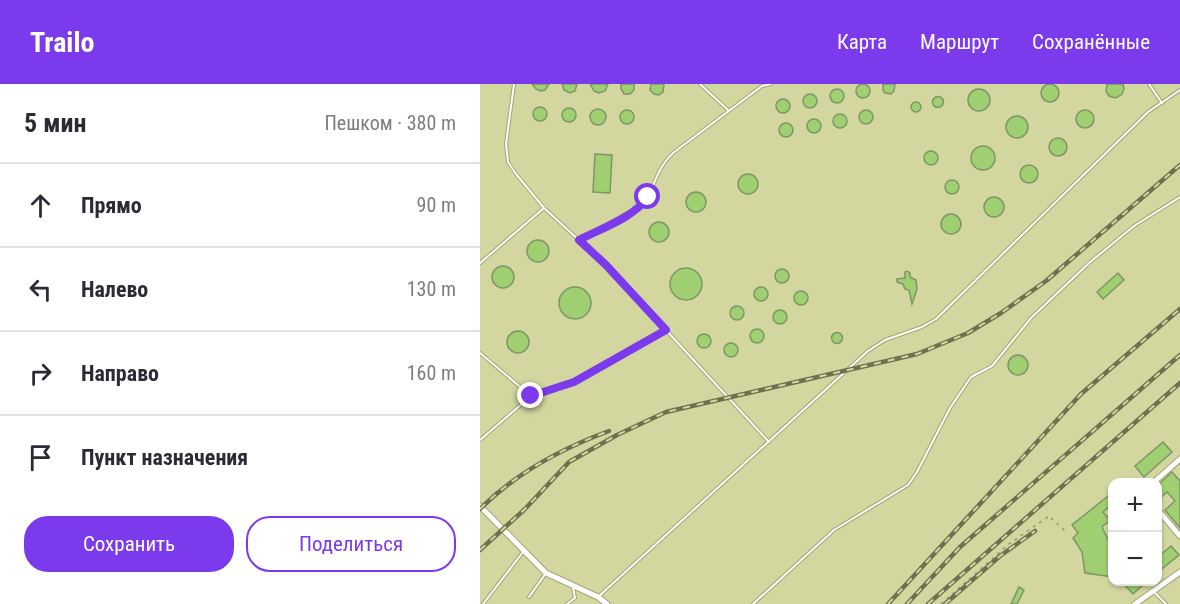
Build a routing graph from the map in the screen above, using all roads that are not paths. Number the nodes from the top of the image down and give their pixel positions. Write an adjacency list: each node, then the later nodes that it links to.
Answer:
1 (514, 84): 9 (lane)
2 (700, 84): 7 (lane)
3 (771, 84): 7 (lane)
4 (1149, 84): 6 (lane)
5 (1180, 90): 6 (lane)
6 (1162, 103): 16 (lane)
7 (728, 110): 10 (lane)
8 (1180, 197): 32 (lane)
9 (544, 208): 10 (lane); 11 (lane)
10 (579, 240): 12 (lane)
11 (480, 263)
12 (666, 330): 14 (lane); 16 (lane)
13 (480, 353): 14 (lane)
14 (531, 396): 15 (lane)
15 (480, 440)
16 (769, 442): 28 (lane)
17 (1180, 459): 18 (street)
18 (1159, 478)
19 (480, 506): 22 (street)
20 (1162, 515): 21 (street)
21 (1180, 536)
22 (524, 550): 24 (street); 29 (lane)
23 (1180, 572): 26 (street)
24 (546, 573): 25 (street); 27 (lane)
25 (573, 587): 28 (street); 30 (lane)
26 (1154, 592): 33 (street); 34 (lane)
27 (529, 597)
28 (598, 597): 31 (street)
29 (486, 603)
30 (567, 604)
31 (607, 604)
32 (753, 604)
33 (1135, 604)
34 (1166, 604)

